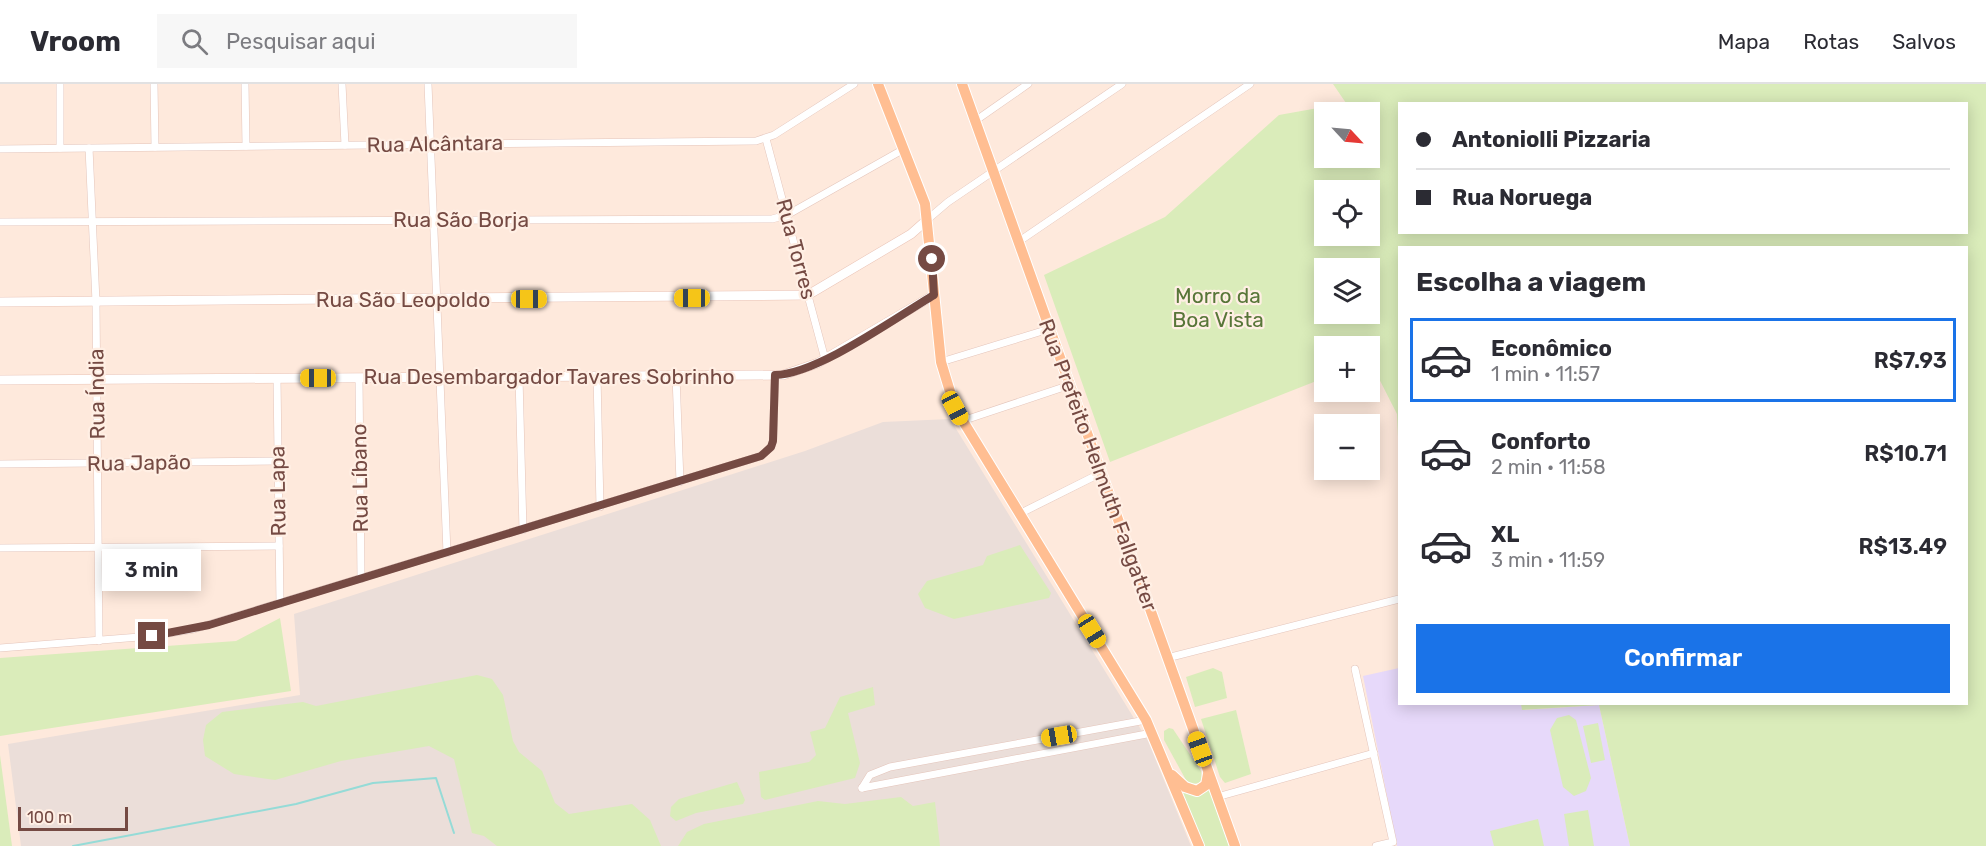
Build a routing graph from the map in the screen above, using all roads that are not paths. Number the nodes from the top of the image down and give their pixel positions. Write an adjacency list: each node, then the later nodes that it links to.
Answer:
1 (60, 84): 18 (street)
2 (154, 84): 17 (street)
3 (245, 84): 16 (street)
4 (342, 84): 15 (street)
5 (428, 84): 14 (street)
6 (854, 84): 13 (street)
7 (878, 84): 21 (main road)
8 (962, 84): 12 (main road, Rua Prefeito Helmuth Fallgatter)
9 (1028, 84): 12 (street)
10 (1122, 84): 22 (street)
11 (1250, 84): 28 (street)
12 (975, 121): 22 (main road, Rua Prefeito Helmuth Fallgatter)
13 (766, 139): 14 (street, Rua Alcântara); 23 (street, Rua Torres)
14 (429, 144): 15 (street, Rua Alcântara); 25 (street)
15 (345, 145): 16 (street, Rua Alcântara)
16 (246, 146): 17 (street, Rua Alcântara)
17 (154, 147): 19 (street, Rua Alcântara)
18 (60, 148): 19 (street, Rua Alcântara); 20 (street, Rua Alcântara)
19 (89, 148): 27 (street, Rua Índia)
20 (0, 149)
21 (904, 149): 23 (street, Rua São Borja); 24 (main road)
22 (993, 171): 24 (street); 28 (main road, Rua Prefeito Helmuth Fallgatter)
23 (786, 215): 25 (street, Rua São Borja); 29 (street, Rua Torres)
24 (928, 219): 29 (street); 30 (main road)
25 (432, 220): 27 (street, Rua São Borja); 31 (street)
26 (0, 222): 27 (street, Rua São Borja)
27 (92, 222): 33 (street, Rua Índia)
28 (1018, 242): 34 (main road, Rua Prefeito Helmuth Fallgatter)
29 (808, 295): 31 (street, Rua São Leopoldo); 35 (street, Rua Torres)
30 (934, 295): 35 (street, Rua Desembargador Tavares Sobrinho); 36 (main road)
31 (436, 299): 33 (street, Rua São Leopoldo); 40 (street)
32 (0, 302): 33 (street, Rua São Leopoldo)
33 (96, 302): 45 (street, Rua Índia)
34 (1049, 329): 36 (street); 46 (main road, Rua Prefeito Helmuth Fallgatter)
35 (825, 359): 37 (street, Rua Desembargador Tavares Sobrinho)
36 (941, 362): 47 (main road)
37 (775, 375): 39 (street, Rua Desembargador Tavares Sobrinho); 52 (street)
38 (597, 376): 39 (street, Rua Desembargador Tavares Sobrinho); 41 (street, Rua Desembargador Tavares Sobrinho); 53 (street)
39 (676, 376): 52 (street)
40 (439, 377): 41 (street, Rua Desembargador Tavares Sobrinho); 43 (street, Rua Desembargador Tavares Sobrinho); 59 (street)
41 (519, 377): 55 (street)
42 (277, 378): 43 (street, Rua Desembargador Tavares Sobrinho); 45 (street, Rua Desembargador Tavares Sobrinho); 48 (street, Rua Lapa)
43 (359, 378): 60 (street, Rua Líbano)
44 (0, 380): 45 (street, Rua Desembargador Tavares Sobrinho)
45 (97, 380): 49 (street, Rua Índia)
46 (1070, 385): 47 (street); 51 (main road, Rua Prefeito Helmuth Fallgatter)
47 (962, 421): 54 (main road)
48 (278, 461): 49 (street, Rua Japão); 56 (street, Rua Lapa)
49 (98, 463): 50 (street, Rua Japão); 57 (street, Rua Índia)
50 (0, 464)
51 (1101, 473): 54 (street); 65 (main road, Rua Prefeito Helmuth Fallgatter)
52 (680, 482): 53 (street)
53 (600, 507): 55 (street)
54 (1019, 514): 67 (main road)
55 (523, 530): 59 (street)
56 (279, 546): 57 (street); 62 (street, Rua Lapa)
57 (98, 547): 58 (street); 63 (street, Rua Índia)
58 (0, 548)
59 (447, 553): 60 (street)
60 (361, 579): 62 (street)
61 (1398, 599): 65 (street)
62 (280, 604): 63 (street)
63 (99, 641): 64 (street)
64 (0, 648)
65 (1167, 658): 73 (main road, Rua Prefeito Helmuth Fallgatter)
66 (1355, 669): 69 (street)
67 (1146, 720): 68 (main road); 70 (street)
68 (1152, 733): 71 (main road); 72 (street)
69 (1374, 753): 74 (street); 77 (street)
70 (953, 756): 72 (street); 72 (street)
71 (1165, 765): 73 (main road); 75 (main road)
72 (956, 770)
73 (1208, 771): 74 (main road, Rua Prefeito Helmuth Fallgatter)
74 (1217, 796): 76 (main road, Rua Prefeito Helmuth Fallgatter)
75 (1199, 846)
76 (1235, 846)
77 (1376, 846)

